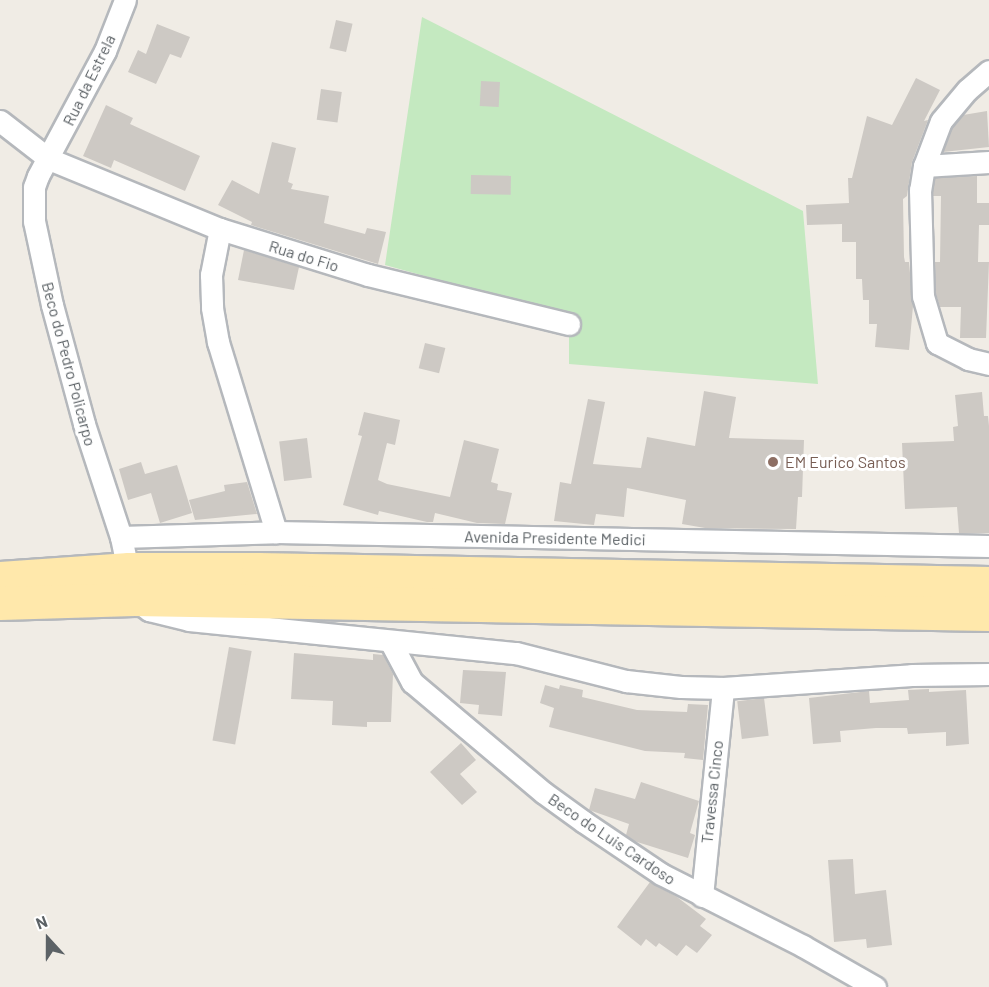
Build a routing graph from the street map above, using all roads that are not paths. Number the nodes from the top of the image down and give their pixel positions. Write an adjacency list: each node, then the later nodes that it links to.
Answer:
1 (125, 0): 4 (street, Rua da Estrela)
2 (989, 71): 6 (street)
3 (0, 121): 4 (street, Rua do Fio)
4 (49, 159): 7 (street, Rua do Fio); 11 (street, Beco do Pedro Policarpo)
5 (989, 162): 6 (street)
6 (924, 166): 9 (street)
7 (220, 229): 8 (street, Rua do Fio); 10 (street)
8 (569, 324)
9 (989, 364)
10 (276, 532): 11 (street, Avenida Presidente Medici); 12 (street, Avenida Presidente Medici)
11 (121, 537): 15 (street, Beco do Pedro Policarpo)
12 (989, 546)
13 (0, 578): 15 (main road)
14 (989, 583): 15 (main road)
15 (132, 584): 16 (main road); 17 (main road); 18 (street)
16 (0, 603)
17 (989, 614)
18 (390, 641): 20 (street); 21 (street, Beco do Luis Cardoso)
19 (989, 674): 20 (street)
20 (723, 688): 21 (street, Travessa Cinco)
21 (702, 896): 22 (street, Beco do Luis Cardoso)
22 (875, 987)

